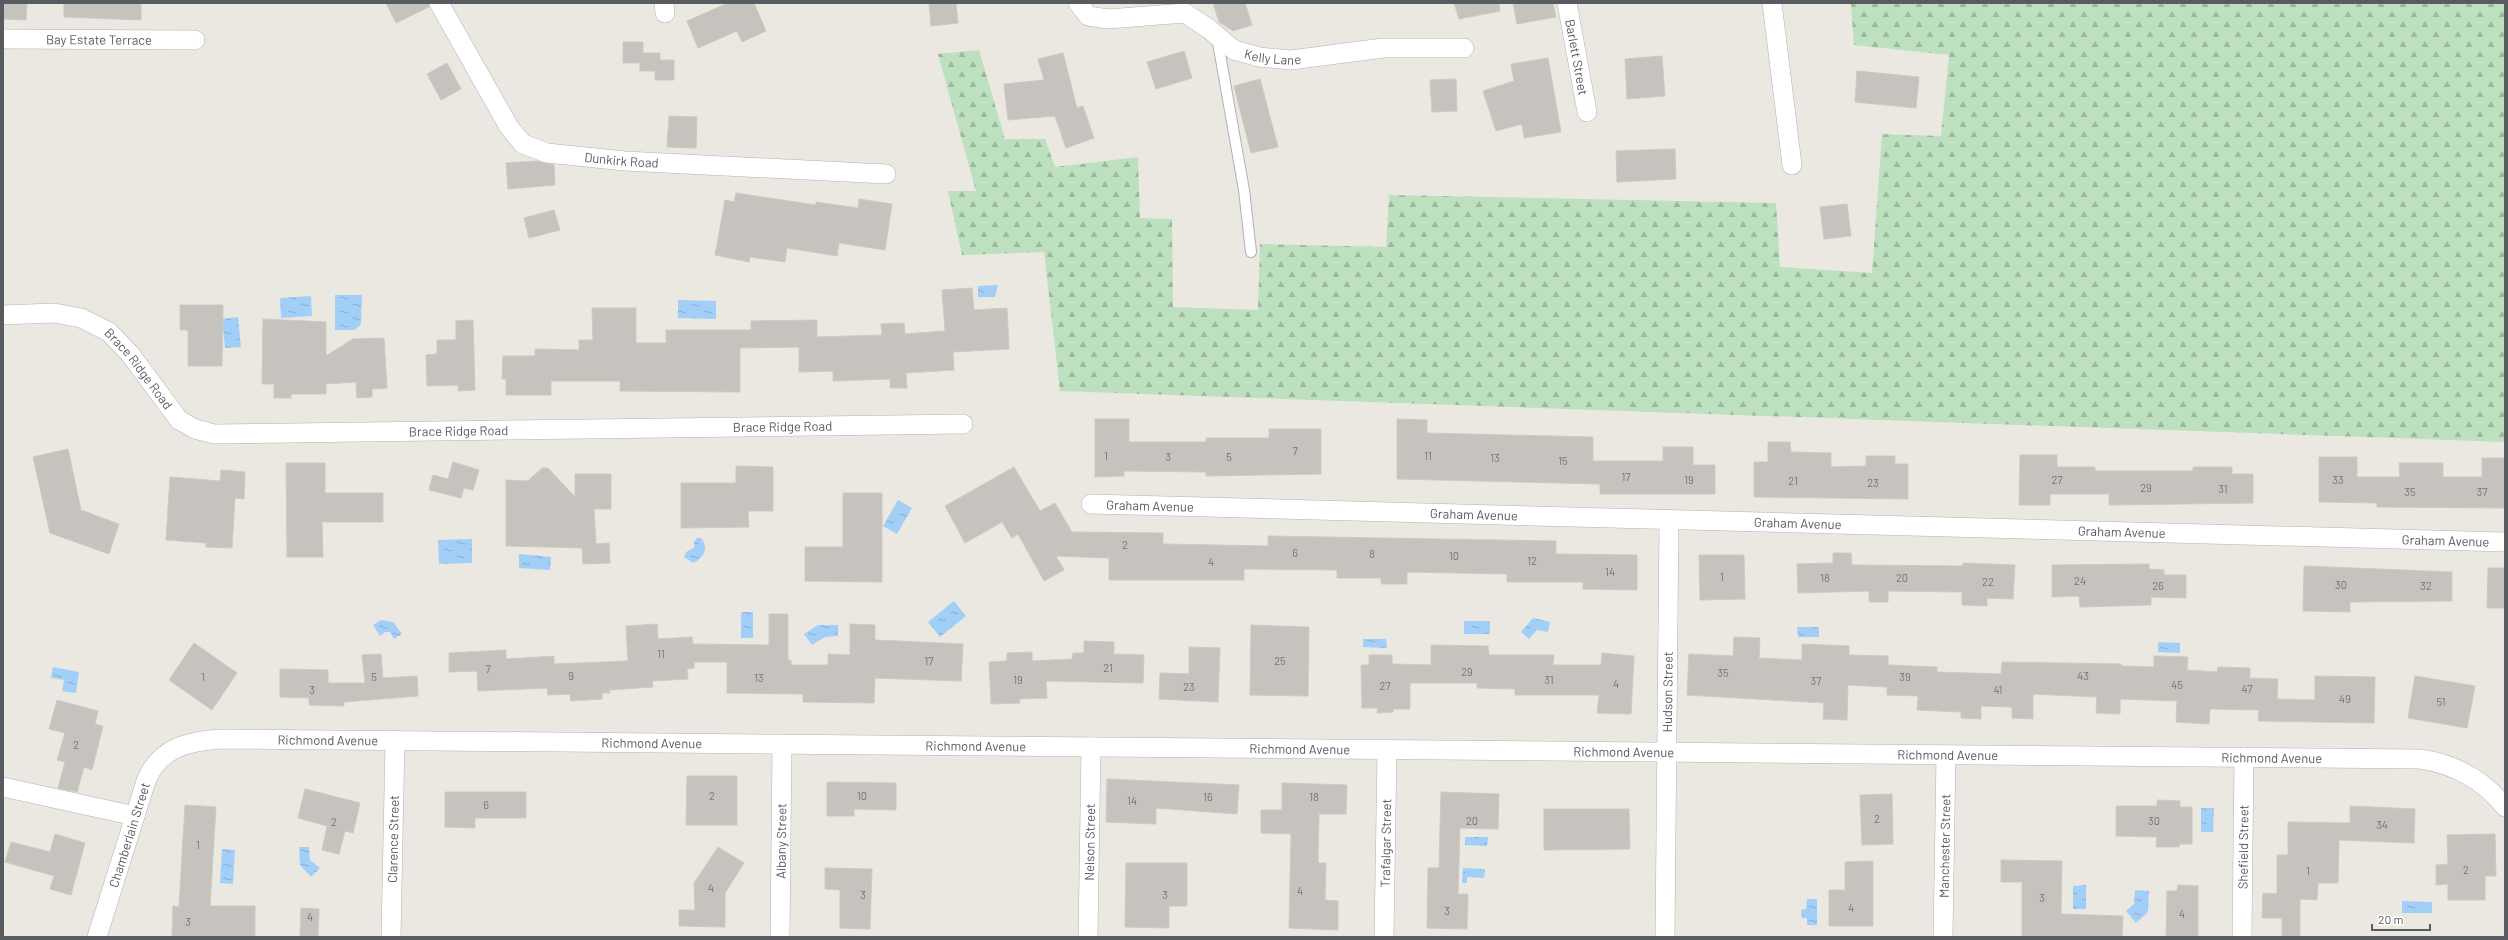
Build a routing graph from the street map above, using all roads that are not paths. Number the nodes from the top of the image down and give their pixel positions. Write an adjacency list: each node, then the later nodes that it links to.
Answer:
1 (439, 3): 11 (street, Dunkirk Road)
2 (1078, 3): 5 (street, Kelly Lane)
3 (1567, 3): 9 (street, Barlett Street)
4 (1772, 3): 10 (street)
5 (1217, 36): 8 (street, Kelly Lane); 12 (lane)
6 (3, 38): 7 (street, Bay Estate Terrace)
7 (195, 40)
8 (1464, 48)
9 (1587, 112)
10 (1792, 165)
11 (886, 174)
12 (1251, 252)
13 (3, 315): 14 (street, Brace Ridge Road)
14 (963, 424)
15 (1091, 504): 16 (street, Graham Avenue)
16 (1669, 519): 17 (street, Graham Avenue); 23 (street, Hudson Street)
17 (2505, 542)
18 (395, 740): 19 (street, Richmond Avenue); 20 (street, Richmond Avenue); 30 (street, Clarence Street)
19 (782, 744): 21 (street, Richmond Avenue); 31 (street, Albany Street)
20 (180, 746): 28 (street, Chamberlain Street)
21 (1091, 747): 22 (street, Richmond Avenue); 32 (street, Nelson Street)
22 (1387, 750): 23 (street, Richmond Avenue); 33 (street, Trafalgar Street)
23 (1666, 752): 24 (street, Richmond Avenue); 34 (street, Hudson Street)
24 (1946, 755): 25 (street, Richmond Avenue); 35 (street, Manchester Street)
25 (2244, 757): 27 (street, Richmond Avenue); 36 (street, Shefield Street)
26 (3, 787): 28 (street)
27 (2505, 807)
28 (135, 816): 29 (street, Chamberlain Street)
29 (97, 937)
30 (391, 937)
31 (780, 937)
32 (1088, 937)
33 (1384, 937)
34 (1665, 937)
35 (1943, 937)
36 (2242, 937)

